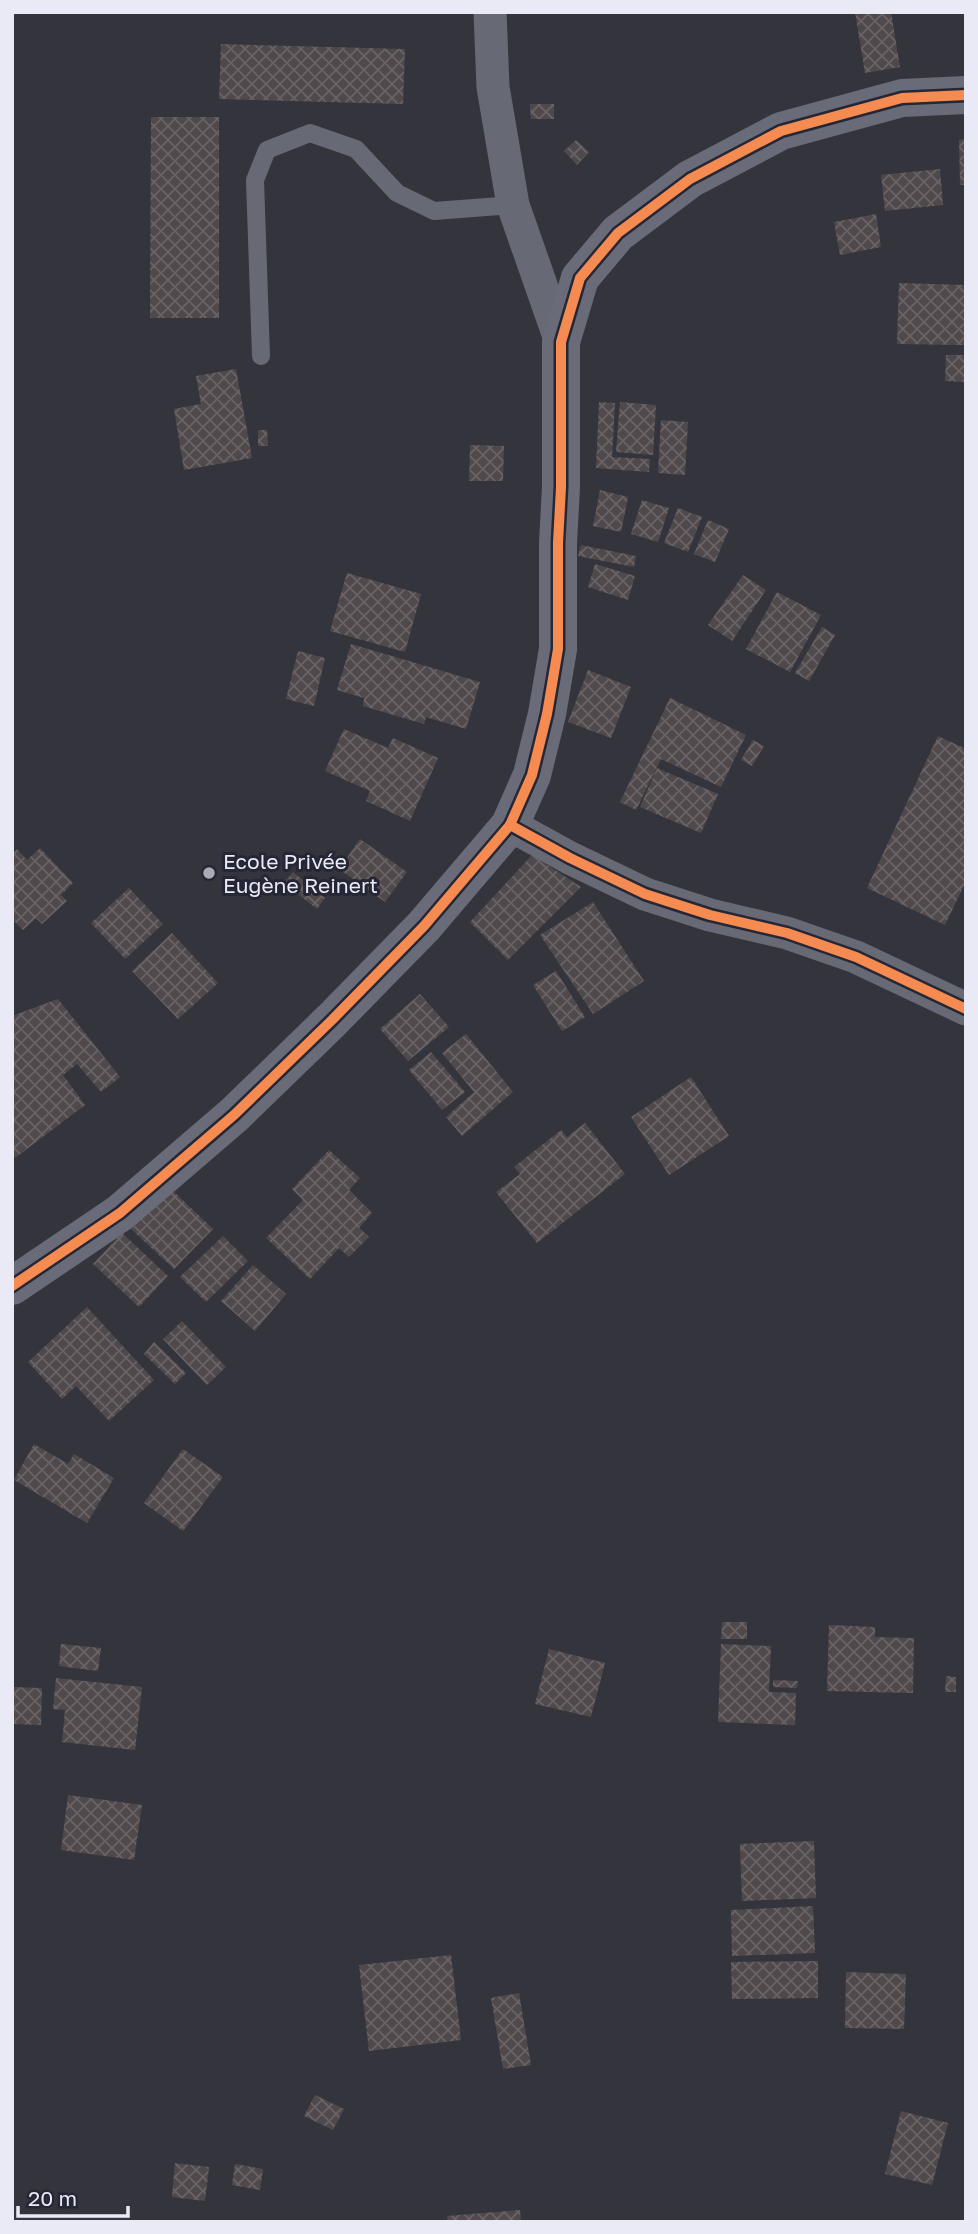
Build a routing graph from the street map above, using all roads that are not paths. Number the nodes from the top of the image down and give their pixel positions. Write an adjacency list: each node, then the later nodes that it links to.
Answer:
1 (490, 12): 3 (street)
2 (966, 96): 4 (street)
3 (513, 205): 4 (street); 5 (lane)
4 (561, 342): 6 (street)
5 (261, 356)
6 (510, 825): 7 (street); 8 (street)
7 (966, 1009)
8 (12, 1286)

